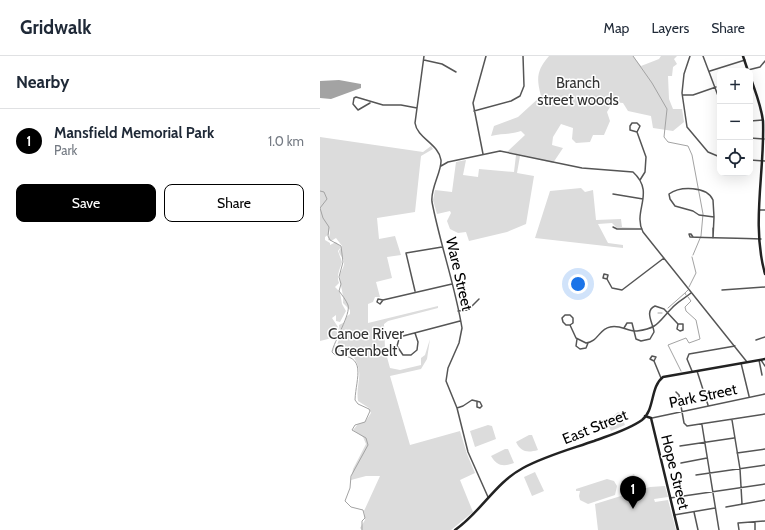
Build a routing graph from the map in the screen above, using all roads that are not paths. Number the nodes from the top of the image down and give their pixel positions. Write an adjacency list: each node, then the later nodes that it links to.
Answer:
1 (424, 56): 7 (street)
2 (486, 56): 20 (street)
3 (523, 56): 20 (street)
4 (690, 56): 17 (street)
5 (704, 56): 12 (street)
6 (743, 56): 8 (main road)
7 (424, 60): 13 (street); 19 (street)
8 (745, 60): 10 (main road); 12 (street)
9 (765, 60): 11 (street)
10 (747, 68)
11 (753, 69)
12 (710, 71): 15 (street)
13 (456, 72)
14 (753, 86): 21 (main road)
15 (716, 88): 16 (street); 17 (street)
16 (717, 91)
17 (682, 95): 27 (street)
18 (370, 103): 18 (street); 19 (street)
19 (417, 108): 29 (street)
20 (474, 111): 26 (street)
21 (763, 120): 22 (street); 25 (main road)
22 (753, 121)
23 (637, 132): 23 (street); 33 (street)
24 (753, 138): 25 (street)
25 (764, 139): 30 (main road)
26 (483, 154): 31 (street); 33 (street)
27 (717, 156)
28 (753, 160): 30 (street)
29 (442, 161): 31 (street); 32 (street, Ware Street)
30 (764, 161): 36 (main road)
31 (448, 162): 32 (street)
32 (440, 166): 44 (street, Ware Street)
33 (640, 180): 35 (street)
34 (613, 194): 35 (street)
35 (644, 200): 40 (street)
36 (760, 210): 37 (street); 43 (main road)
37 (765, 210)
38 (714, 217): 38 (street); 42 (street)
39 (613, 227): 40 (street)
40 (642, 229): 45 (street)
41 (692, 237): 42 (street)
42 (713, 238): 43 (street)
43 (761, 239): 46 (main road)
44 (442, 247): 49 (street, Ware Street); 52 (street)
45 (664, 258): 48 (street); 53 (street)
46 (764, 270): 47 (main road)
47 (765, 274)
48 (607, 279)
49 (452, 284): 52 (street); 56 (street, Ware Street)
50 (765, 287): 51 (street)
51 (722, 290)
52 (415, 291): 54 (street)
53 (691, 293): 57 (street); 69 (street)
54 (383, 300)
55 (479, 300): 56 (street)
56 (458, 311): 58 (street, Ware Street)
57 (668, 312): 59 (street); 62 (street); 62 (street)
58 (460, 320): 64 (street); 85 (street, Ware Street)
59 (678, 324): 59 (street)
60 (570, 325): 60 (street); 66 (street)
61 (624, 328): 63 (street); 63 (street); 68 (street)
62 (653, 328): 63 (street); 63 (street)
63 (634, 331)
64 (415, 333): 64 (street)
65 (765, 337): 67 (street)
66 (577, 339): 68 (street); 68 (street)
67 (756, 340)
68 (588, 343)
69 (735, 346): 73 (street); 77 (street)
70 (765, 359): 71 (main road)
71 (760, 360): 73 (main road); 75 (street); 78 (street)
72 (654, 361): 79 (street)
73 (747, 362): 74 (main road)
74 (741, 363): 76 (main road); 82 (street)
75 (765, 366)
76 (698, 371): 77 (main road); 84 (street)
77 (692, 372): 79 (main road)
78 (762, 375)
79 (662, 378): 88 (main road, East Street)
80 (676, 392): 86 (street)
81 (765, 394): 82 (street, Park Street)
82 (749, 397): 84 (street, Park Street)
83 (478, 401): 85 (street)
84 (708, 406): 86 (street, Park Street)
85 (456, 408): 106 (street, Ware Street)
86 (682, 412): 89 (street, Park Street); 91 (street)
87 (765, 414): 90 (street)
88 (646, 416): 89 (main road, Park Street); 106 (main road, East Street)
89 (651, 418): 107 (main road, Hope Street)
90 (732, 420): 91 (street); 92 (street)
91 (702, 425): 93 (street)
92 (734, 438): 93 (street); 96 (street)
93 (705, 442): 94 (street); 97 (street)
94 (680, 446)
95 (765, 449): 96 (street)
96 (737, 453): 100 (street)
97 (708, 458): 98 (street); 101 (street)
98 (680, 463)
99 (765, 465): 100 (street)
100 (740, 469): 101 (street); 104 (street)
101 (710, 474): 102 (street); 105 (street)
102 (696, 475)
103 (765, 484): 104 (street)
104 (741, 487): 105 (street); 109 (street)
105 (713, 491): 107 (street); 111 (street)
106 (488, 498): 116 (main road, East Street)
107 (670, 498): 113 (main road, Hope Street)
108 (765, 500): 109 (street)
109 (742, 504): 110 (street)
110 (726, 507)
111 (715, 508): 112 (street); 119 (street)
112 (694, 512): 113 (street); 118 (street)
113 (674, 515): 117 (main road, Hope Street)
114 (765, 521): 115 (street)
115 (755, 522): 120 (street); 121 (street)
116 (455, 530)
117 (678, 530)
118 (698, 530)
119 (719, 530)
120 (739, 530)
121 (755, 530)

